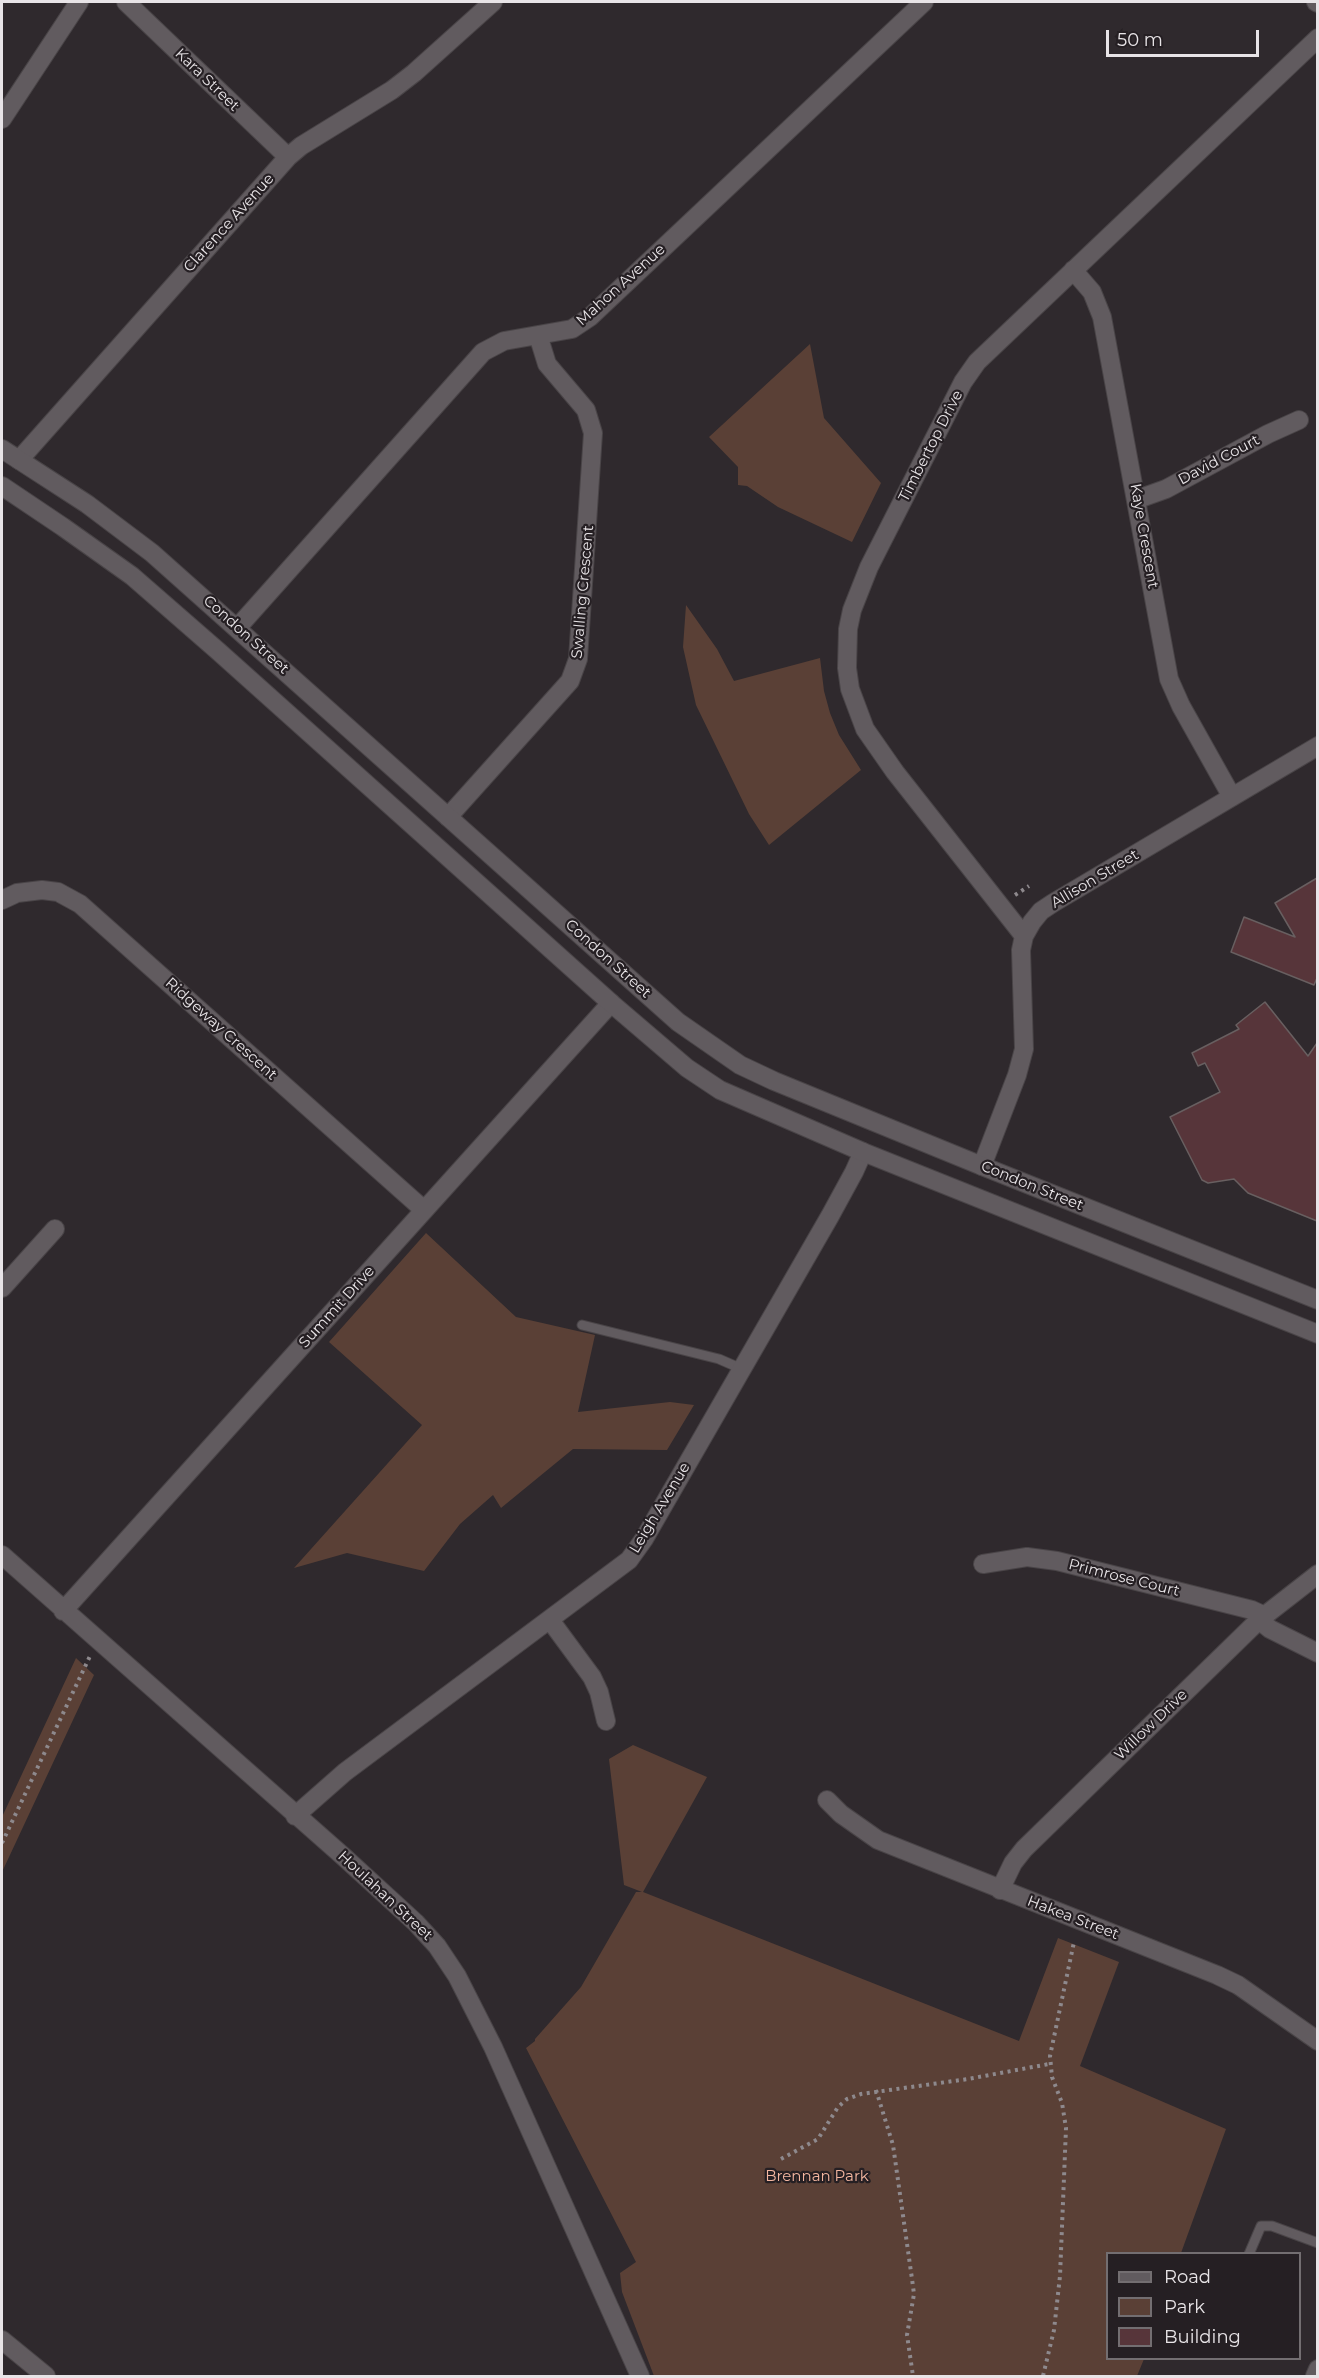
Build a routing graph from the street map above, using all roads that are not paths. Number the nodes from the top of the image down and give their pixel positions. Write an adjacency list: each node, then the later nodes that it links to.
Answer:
1 (80, 2): 6 (street)
2 (126, 2): 7 (street, Kara Street)
3 (493, 2): 7 (street, Clarence Avenue)
4 (924, 2): 9 (street, Mahon Avenue)
5 (1317, 38): 8 (street, Timbertop Drive)
6 (2, 119)
7 (288, 157): 12 (street, Clarence Avenue)
8 (1073, 270): 14 (street, Kaye Crescent); 21 (street, Timbertop Drive)
9 (538, 335): 15 (street, Mahon Avenue); 19 (street, Swalling Crescent)
10 (1299, 420): 14 (street, David Court)
11 (2, 448): 12 (street, Condon Street)
12 (19, 460): 13 (street, Clarence Avenue); 15 (street, Condon Street)
13 (2, 486): 16 (street, Condon Street)
14 (1138, 499): 18 (street, Kaye Crescent)
15 (238, 627): 16 (street, Mahon Avenue); 19 (street, Condon Street)
16 (218, 651): 22 (street, Condon Street)
17 (1317, 746): 18 (street, Allison Street)
18 (1233, 797): 21 (street, Allison Street)
19 (448, 818): 24 (street, Condon Street)
20 (2, 900): 26 (street, Ridgeway Crescent)
21 (1024, 936): 24 (street, Allison Street)
22 (611, 1003): 23 (street, Condon Street); 26 (street, Summit Drive)
23 (862, 1152): 25 (street, Condon Street); 32 (street, Leigh Avenue)
24 (982, 1166): 25 (street, Allison Street); 29 (street, Condon Street)
25 (971, 1195): 31 (street, Condon Street)
26 (424, 1210): 36 (street, Summit Drive)
27 (55, 1228): 28 (street)
28 (2, 1288)
29 (1317, 1300)
30 (582, 1325): 32 (lane)
31 (1317, 1334)
32 (742, 1369): 38 (street, Leigh Avenue)
33 (2, 1555): 36 (street, Houlahan Street)
34 (982, 1564): 37 (street, Primrose Court)
35 (1317, 1574): 37 (street, Willow Drive)
36 (63, 1611): 42 (street, Houlahan Street)
37 (1261, 1618): 39 (street, Primrose Court); 43 (street, Willow Drive)
38 (550, 1620): 40 (street); 42 (street, Leigh Avenue)
39 (1317, 1653)
40 (606, 1721)
41 (827, 1800): 43 (street, Hakea Street)
42 (295, 1816): 50 (street, Houlahan Street)
43 (1000, 1890): 44 (street, Hakea Street)
44 (1317, 2041)
45 (1317, 2243): 46 (lane)
46 (1249, 2252)
47 (2, 2340): 49 (street)
48 (1317, 2369): 51 (street)
49 (46, 2376)
50 (640, 2376)
51 (1315, 2376)

